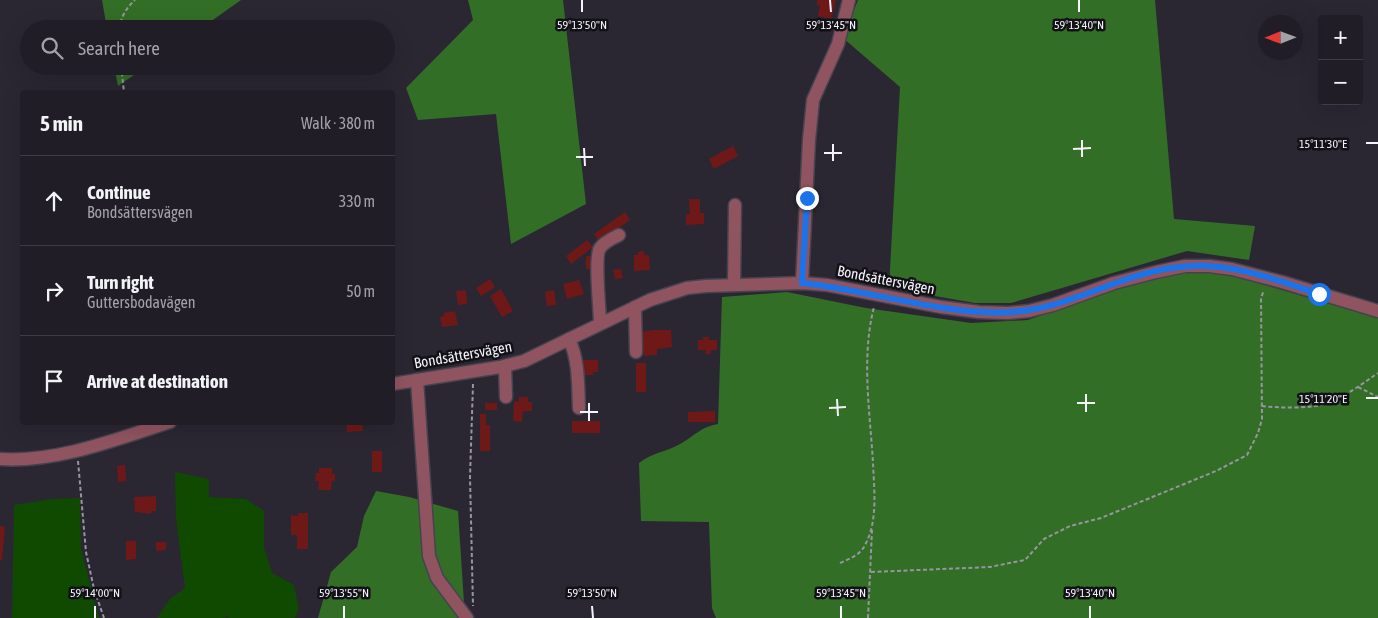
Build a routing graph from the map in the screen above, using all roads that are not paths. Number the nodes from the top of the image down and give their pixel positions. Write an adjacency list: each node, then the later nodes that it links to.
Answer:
1 (849, 0): 4 (street)
2 (736, 205): 5 (street)
3 (619, 235): 8 (street)
4 (802, 283): 5 (street, Bondsättersvägen); 7 (street, Bondsättersvägen)
5 (734, 285): 6 (street, Bondsättersvägen)
6 (635, 307): 8 (street, Bondsättersvägen); 10 (street)
7 (1378, 311)
8 (600, 324): 9 (street, Bondsättersvägen)
9 (569, 339): 11 (street, Bondsättersvägen); 15 (street)
10 (636, 352)
11 (505, 366): 12 (street, Bondsättersvägen); 14 (street)
12 (417, 380): 13 (street, Bondsättersvägen); 18 (street)
13 (395, 384)
14 (506, 397)
15 (579, 408)
16 (160, 425): 17 (street)
17 (0, 459)
18 (470, 614)

